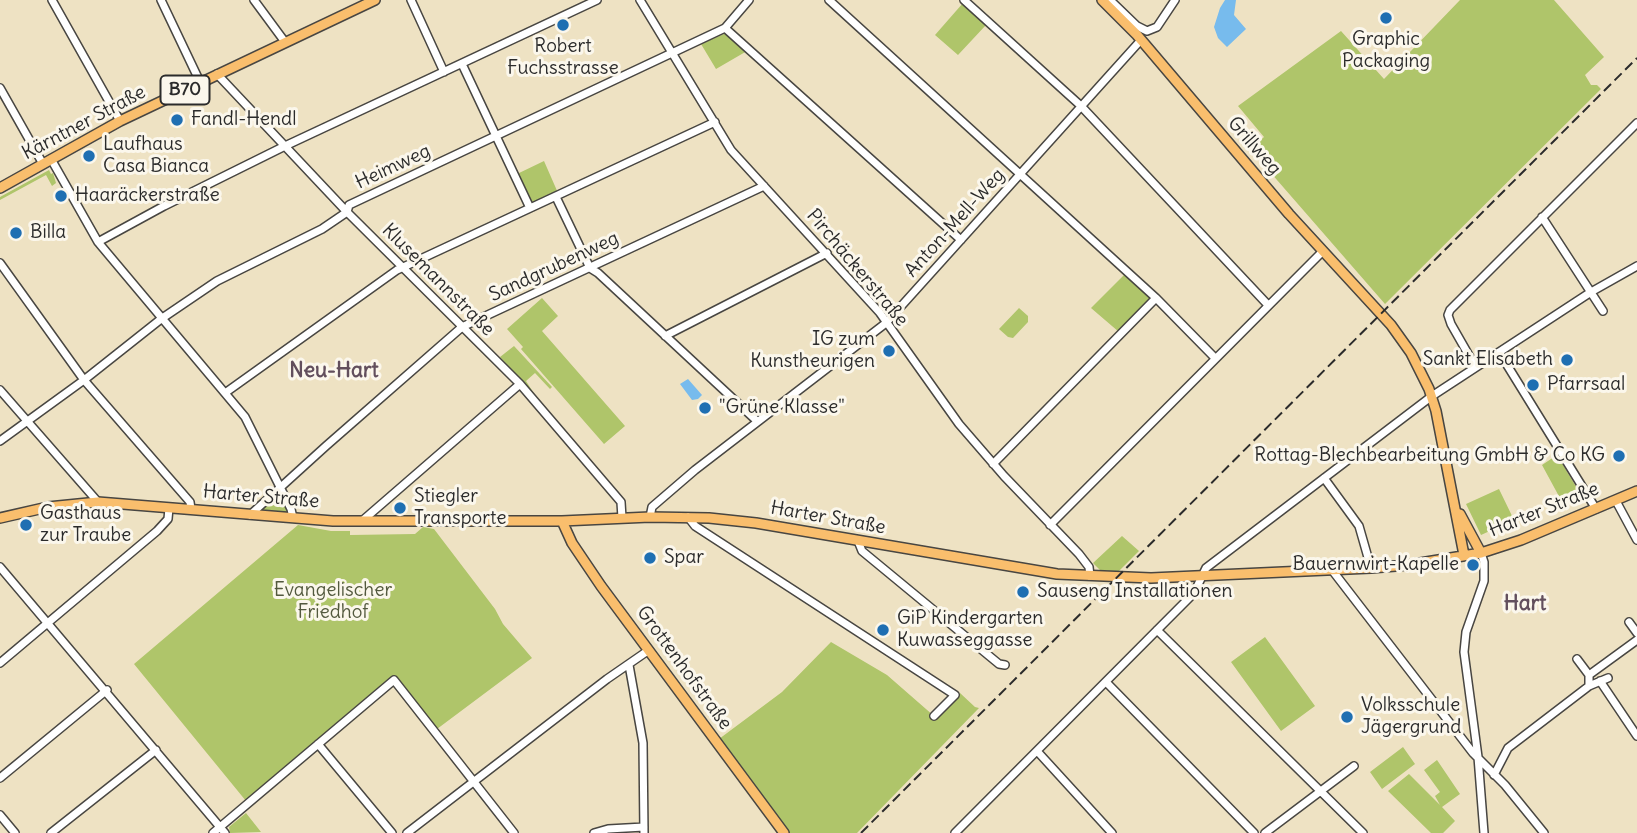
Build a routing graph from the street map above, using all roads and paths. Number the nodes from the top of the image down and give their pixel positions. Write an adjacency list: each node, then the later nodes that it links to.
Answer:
1 (52, 0): 25 (street)
2 (162, 0): 22 (street)
3 (254, 0): 17 (street)
4 (374, 0): 14 (main road, Kärntner Straße / B70)
5 (411, 0): 20 (street)
6 (597, 0): 19 (street)
7 (640, 0): 18 (street, Pirchäckerstraße)
8 (749, 0): 15 (street, Heimweg)
9 (829, 0): 31 (street)
10 (964, 0): 24 (street)
11 (1102, 0): 16 (main road, Grillweg)
12 (1110, 0): 13 (street)
13 (1175, 0)
14 (354, 4): 17 (main road, Kärntner Straße / B70)
15 (725, 28): 18 (street, Heimweg); 38 (street)
16 (1141, 40): 24 (street, Anton-Mell-Weg); 40 (main road, Grillweg)
17 (285, 42): 21 (main road, Kärntner Straße / B70)
18 (673, 54): 26 (street, Pirchäckerstraße); 28 (street, Heimweg)
19 (462, 64): 20 (street); 28 (street)
20 (444, 72): 29 (street)
21 (217, 74): 22 (main road, Kärntner Straße / B70); 29 (street, Klusemannstraße)
22 (200, 82): 25 (main road, Kärntner Straße / B70)
23 (0, 88): 30 (street)
24 (1081, 106): 31 (street, Anton-Mell-Weg); 48 (street)
25 (120, 121): 30 (main road, Kärntner Straße / B70)
26 (715, 122): 32 (street, Pirchäckerstraße); 34 (street)
27 (1637, 123): 37 (street)
28 (496, 136): 35 (street); 36 (street, Heimweg)
29 (285, 146): 36 (street, Klusemannstraße); 39 (street)
30 (47, 162): 33 (main road, Kärntner Straße / B70); 39 (street)
31 (1020, 175): 38 (street, Anton-Mell-Weg); 47 (street)
32 (764, 186): 41 (street, Pirchäckerstraße); 44 (street, Sandgrubenweg)
33 (0, 188)
34 (556, 197): 35 (street); 44 (street)
35 (530, 208): 43 (street)
36 (346, 212): 43 (street, Klusemannstraße); 50 (street, Heimweg)
37 (1542, 217): 46 (street); 56 (street)
38 (961, 240): 51 (street, Anton-Mell-Weg)
39 (98, 242): 50 (street)
40 (1322, 251): 48 (street); 61 (main road, Grillweg)
41 (827, 253): 51 (street, Pirchäckerstraße); 53 (street)
42 (0, 263): 57 (street)
43 (402, 268): 52 (street, Klusemannstraße); 60 (street)
44 (590, 268): 52 (street, Sandgrubenweg); 53 (street)
45 (1636, 269): 46 (street)
46 (1591, 292): 49 (street); 54 (street)
47 (1156, 298): 55 (street); 65 (street)
48 (1268, 305): 55 (street)
49 (1603, 311)
50 (161, 319): 57 (street, Heimweg); 60 (street)
51 (886, 323): 63 (street, Anton-Mell-Weg); 65 (street, Pirchäckerstraße)
52 (462, 327): 58 (street, Klusemannstraße); 67 (street, Sandgrubenweg)
53 (665, 336): 63 (street)
54 (1499, 352): 56 (street); 74 (street)
55 (1215, 358): 83 (street)
56 (1475, 366): 61 (street)
57 (84, 380): 62 (street, Heimweg); 73 (street)
58 (520, 384): 80 (street, Klusemannstraße); 81 (street)
59 (0, 390): 62 (street)
60 (225, 393): 67 (street)
61 (1432, 396): 66 (street); 69 (main road, Grillweg)
62 (27, 421): 64 (street, Heimweg); 71 (street)
63 (757, 421): 76 (street, Anton-Mell-Weg)
64 (0, 441)
65 (993, 464): 83 (street, Pirchäckerstraße)
66 (1324, 478): 89 (street); 91 (street)
67 (280, 487): 75 (street); 79 (street)
68 (1637, 491): 70 (main road, Harter Straße)
69 (1455, 499): 86 (main road); 87 (main road)
70 (1616, 500): 74 (main road, Harter Straße); 84 (street)
71 (98, 502): 72 (main road, Harter Straße); 78 (main road, Harter Straße)
72 (169, 508): 73 (main road, Harter Straße); 94 (street)
73 (191, 509): 75 (main road, Harter Straße)
74 (1596, 509): 86 (main road, Harter Straße)
75 (250, 515): 79 (main road, Harter Straße)
76 (650, 517): 77 (main road, Harter Straße); 80 (main road, Harter Straße)
77 (688, 517): 85 (main road, Harter Straße); 107 (street)
78 (0, 518)
79 (293, 518): 81 (main road, Harter Straße)
80 (622, 518): 82 (main road, Harter Straße)
81 (361, 521): 82 (main road, Harter Straße)
82 (562, 521): 98 (main road, Grottenhofstraße)
83 (1049, 525): 92 (street, Pirchäckerstraße)
84 (1636, 535)
85 (858, 541): 92 (main road, Harter Straße); 102 (street)
86 (1481, 553): 87 (main road, Harter Straße); 112 (street)
87 (1464, 555): 89 (main road, Harter Straße)
88 (0, 566): 94 (street)
89 (1371, 568): 90 (main road, Harter Straße)
90 (1332, 570): 91 (main road, Harter Straße); 112 (street)
91 (1203, 575): 92 (main road, Harter Straße); 95 (street)
92 (1090, 576)
93 (1629, 622): 96 (street)
94 (47, 623): 100 (street); 106 (street)
95 (1157, 630): 104 (street); 117 (street)
96 (1637, 633)
97 (1637, 640): 103 (street)
98 (649, 650): 101 (street); 128 (main road, Grottenhofstraße)
99 (1577, 659): 103 (street)
100 (0, 663)
101 (629, 665): 116 (street); 120 (street)
102 (1005, 665)
103 (1589, 676): 105 (street)
104 (1106, 682): 111 (street); 131 (street)
105 (1589, 686): 108 (street); 114 (street)
106 (107, 690): 110 (street); 115 (street)
107 (934, 716)
108 (1637, 736)
109 (318, 744): 116 (street); 119 (street); 124 (street)
110 (156, 750): 119 (street); 122 (street)
111 (1037, 751): 129 (street); 130 (street)
112 (1478, 757): 114 (street); 134 (street)
113 (1354, 766): 117 (street)
114 (1494, 775): 135 (street)
115 (0, 778)
116 (474, 781): 125 (street); 126 (street)
117 (1321, 791): 132 (street); 133 (street)
118 (0, 815): 121 (street)
119 (223, 830): 123 (street)
120 (644, 830): 127 (street)
121 (15, 833)
122 (51, 833)
123 (213, 833)
124 (392, 833)
125 (407, 833)
126 (514, 833)
127 (594, 833)
128 (784, 833)
129 (956, 833)
130 (1112, 833)
131 (1254, 833)
132 (1265, 833)
133 (1363, 833)
134 (1484, 833)
135 (1544, 833)

